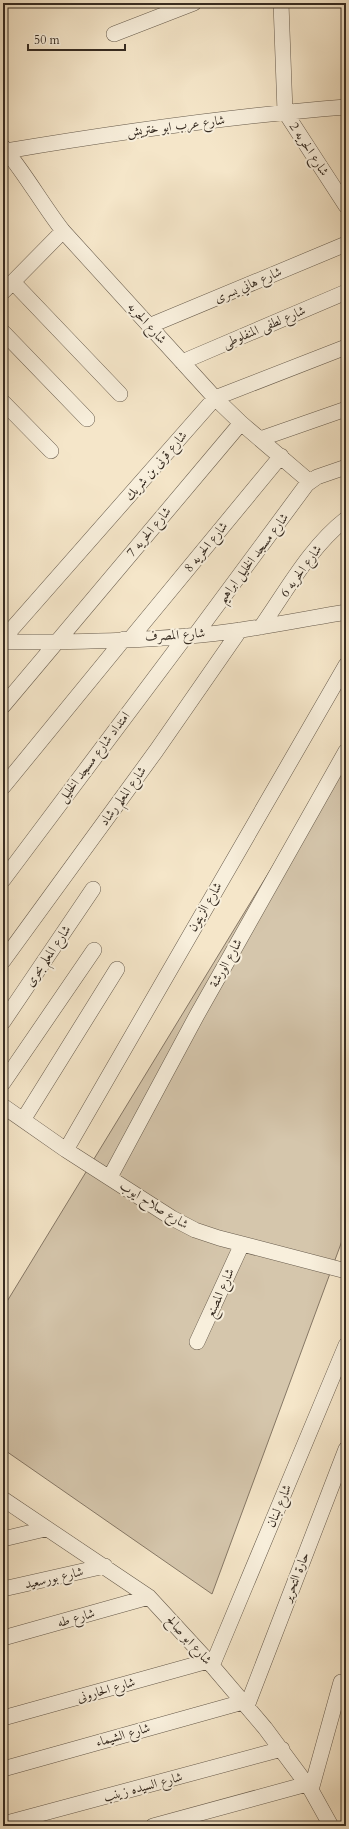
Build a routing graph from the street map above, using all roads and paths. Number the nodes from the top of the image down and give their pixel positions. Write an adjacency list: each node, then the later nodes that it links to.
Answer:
1 (194, 3): 3 (street)
2 (281, 3): 5 (street)
3 (114, 34)
4 (346, 107): 5 (street, شارع عرب ابو ختريش)
5 (285, 112): 6 (street, شارع عرب ابو ختريش); 7 (street, شارع الحريه 2)
6 (5, 149): 8 (street, شارع الحريه)
7 (346, 206)
8 (63, 231): 10 (street); 12 (street, شارع الحريه)
9 (346, 244): 12 (street, شارع هاني يسرى)
10 (8, 287): 16 (street)
11 (346, 292): 15 (street, شارع لطفى المنفلوطى)
12 (149, 326): 15 (street, شارع الحريه)
13 (3, 332): 20 (street)
14 (346, 347): 17 (street, شارع قرنى بن شريك)
15 (182, 362): 17 (street, شارع الحريه)
16 (120, 394)
17 (215, 398): 21 (street, شارع الحريه); 33 (street, شارع قرنى بن شريك)
18 (3, 402): 23 (street)
19 (346, 409): 22 (street)
20 (87, 420)
21 (241, 423): 22 (street, شارع الحريه); 34 (street, شارع الحريه 7)
22 (260, 439): 24 (street, شارع الحريه)
23 (51, 451)
24 (281, 456): 26 (street, شارع الحريه); 32 (street, شارع الحريه 8)
25 (346, 467): 26 (street)
26 (310, 482): 31 (street, شارع مسجد الخليل ابراهيم)
27 (346, 519): 29 (street, شارع الحريه 6)
28 (346, 612): 29 (street, شارع المصرف)
29 (261, 627): 30 (street, شارع المصرف)
30 (240, 630): 31 (street, شارع المصرف); 42 (street, شارع المعلم رشاد)
31 (191, 635): 32 (street, شارع المصرف); 39 (street, امتداد شارع مسجد الخليل)
32 (128, 638): 34 (street, شارع المصرف); 38 (street, شارع الحريه 8)
33 (3, 640): 34 (street, شارع المصرف)
34 (57, 642): 36 (street, شارع الحريه 7)
35 (346, 665): 48 (street, شارع الزيتون)
36 (3, 706)
37 (346, 751): 49 (street, شارع الورشة)
38 (3, 787)
39 (3, 880)
40 (93, 889): 44 (street, شارع المعلم بحرى)
41 (94, 950): 45 (street)
42 (3, 961)
43 (117, 969): 47 (street)
44 (3, 1022)
45 (3, 1083)
46 (3, 1106): 47 (street, شارع صلاح ايوب)
47 (23, 1120): 48 (street, شارع صلاح ايوب)
48 (66, 1150): 49 (street, شارع صلاح ايوب)
49 (110, 1177): 50 (street, شارع صلاح ايوب)
50 (242, 1244): 51 (street, شارع صلاح ايوب); 52 (street, شارع المصنع)
51 (346, 1271)
52 (197, 1342)
53 (346, 1345): 62 (street, شارع لبنان)
54 (346, 1449): 64 (street, حارة التحرير)
55 (5, 1503): 56 (street, شارع ابو صالح)
56 (46, 1529): 57 (street); 58 (street, شارع ابو صالح)
57 (3, 1539)
58 (105, 1566): 59 (street, شارع بورسعيد); 60 (street, شارع ابو صالح)
59 (3, 1589)
60 (149, 1597): 61 (street, شارع طه); 62 (street, شارع ابو صالح)
61 (3, 1638)
62 (210, 1663): 64 (street, شارع ابو صالح); 65 (street, شارع الحارونى)
63 (341, 1682): 68 (street)
64 (245, 1704): 66 (street, شارع ابو صالح); 67 (street, شارع الشيماء)
65 (3, 1718)
66 (282, 1750): 68 (street, شارع ابو صالح); 69 (street, شارع السيده زينب)
67 (3, 1769)
68 (309, 1787): 70 (street); 71 (street, شارع ابو صالح)
69 (3, 1824)
70 (153, 1826)
71 (331, 1826)

